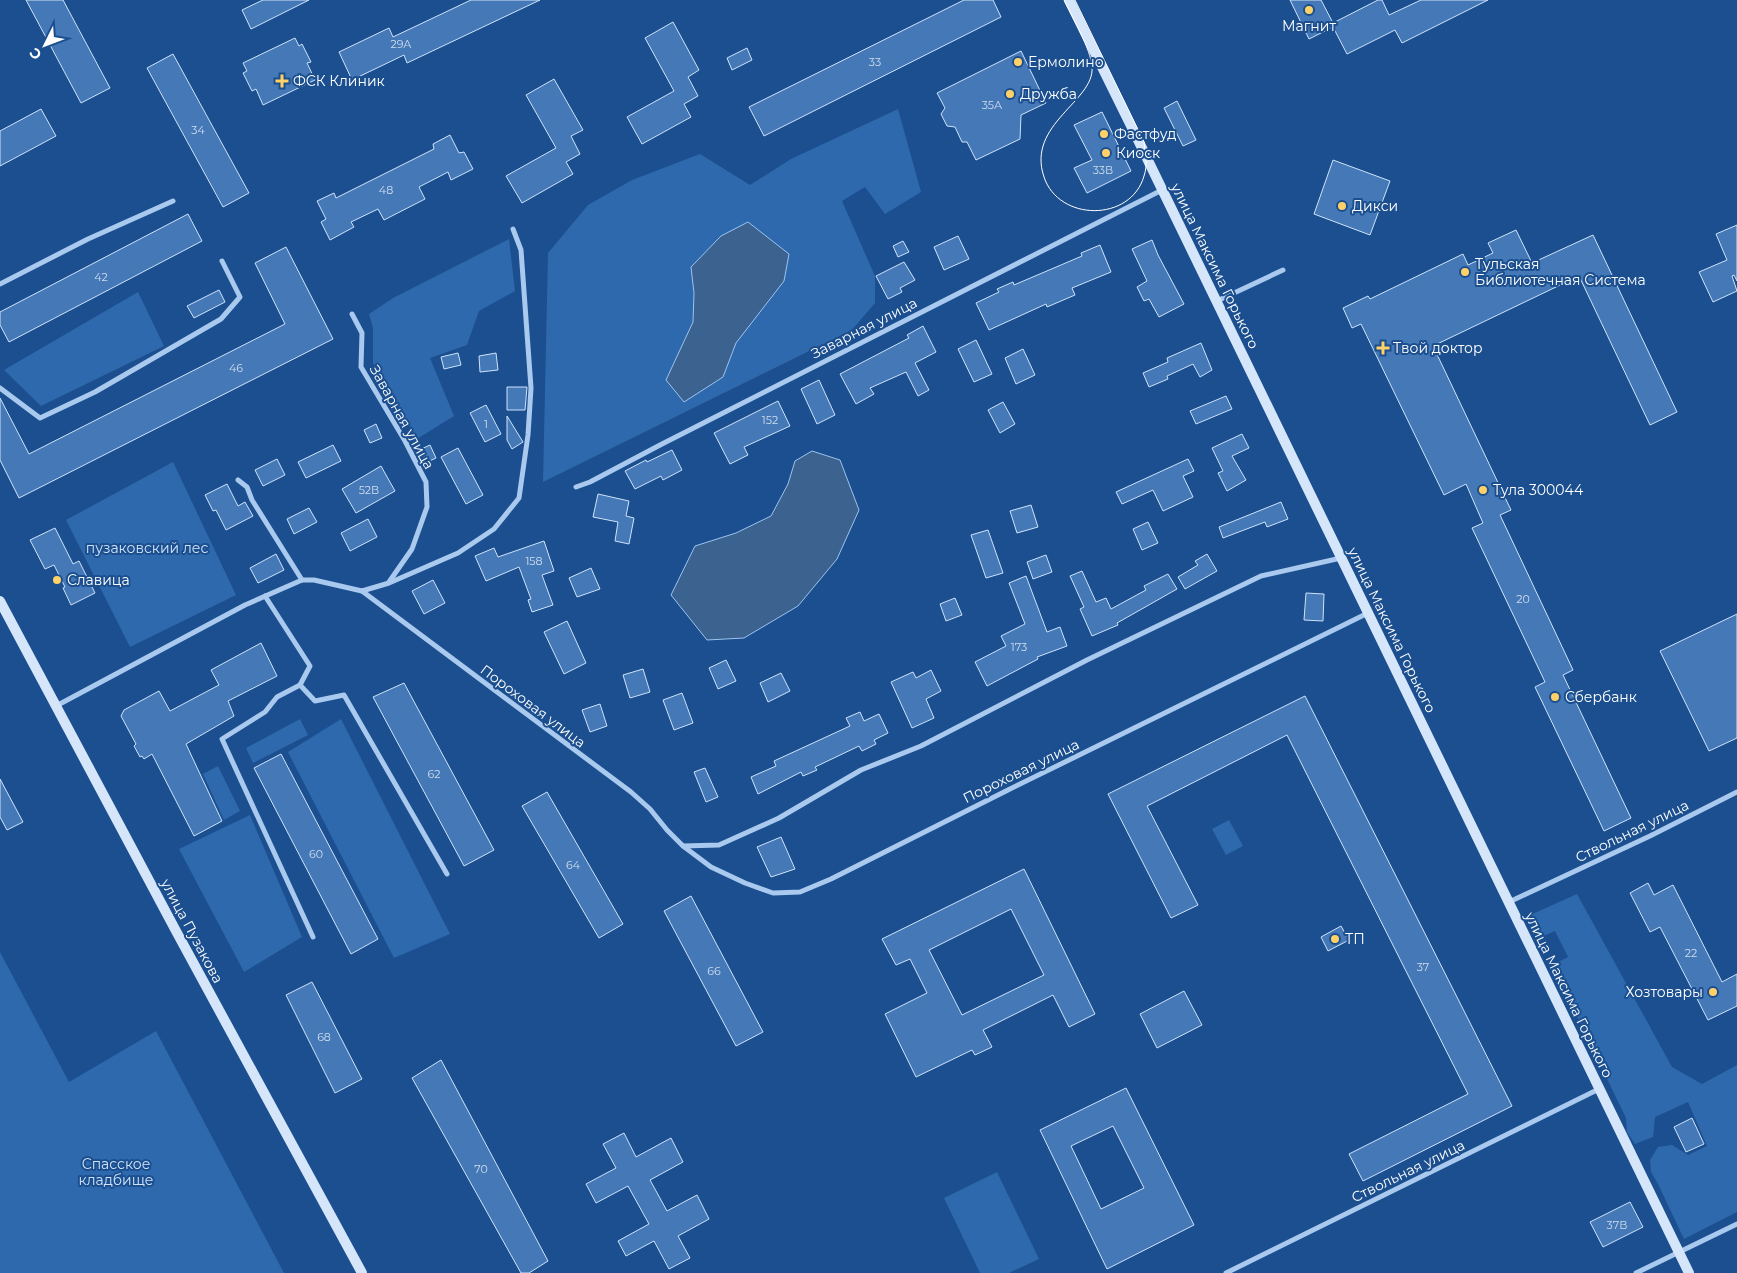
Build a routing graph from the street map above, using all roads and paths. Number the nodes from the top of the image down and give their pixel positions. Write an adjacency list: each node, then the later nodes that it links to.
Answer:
1 (1069, 0): 2 (main road, улица Максима Горького)
2 (1163, 190): 8 (main road, улица Максима Горького); 12 (street, Заварная улица)
3 (173, 201): 7 (street)
4 (513, 229): 15 (street)
5 (222, 261): 10 (street)
6 (1283, 270): 8 (street)
7 (0, 284)
8 (1217, 301): 13 (main road, улица Максима Горького)
9 (352, 314): 15 (street, Заварная улица)
10 (0, 388)
11 (238, 480): 14 (street)
12 (576, 487)
13 (1341, 558): 19 (main road, улица Максима Горького); 23 (street)
14 (302, 580): 16 (street); 17 (street)
15 (389, 583): 16 (street)
16 (362, 591): 23 (street, Пороховая улица)
17 (266, 596): 20 (street); 21 (street)
18 (0, 601): 21 (main road, улица Пузакова)
19 (1368, 613): 23 (street, Пороховая улица); 25 (main road, улица Максима Горького)
20 (300, 685): 24 (street); 26 (street)
21 (56, 706): 30 (main road, улица Пузакова)
22 (1737, 792): 25 (street, Ствольная улица)
23 (683, 846)
24 (446, 874)
25 (1508, 902): 27 (main road, улица Максима Горького)
26 (313, 938)
27 (1599, 1089): 29 (main road, улица Максима Горького); 31 (street, Ствольная улица)
28 (1737, 1224): 29 (street)
29 (1679, 1252): 32 (street); 33 (main road, улица Максима Горького)
30 (362, 1273)
31 (1226, 1273)
32 (1636, 1273)
33 (1689, 1273)

